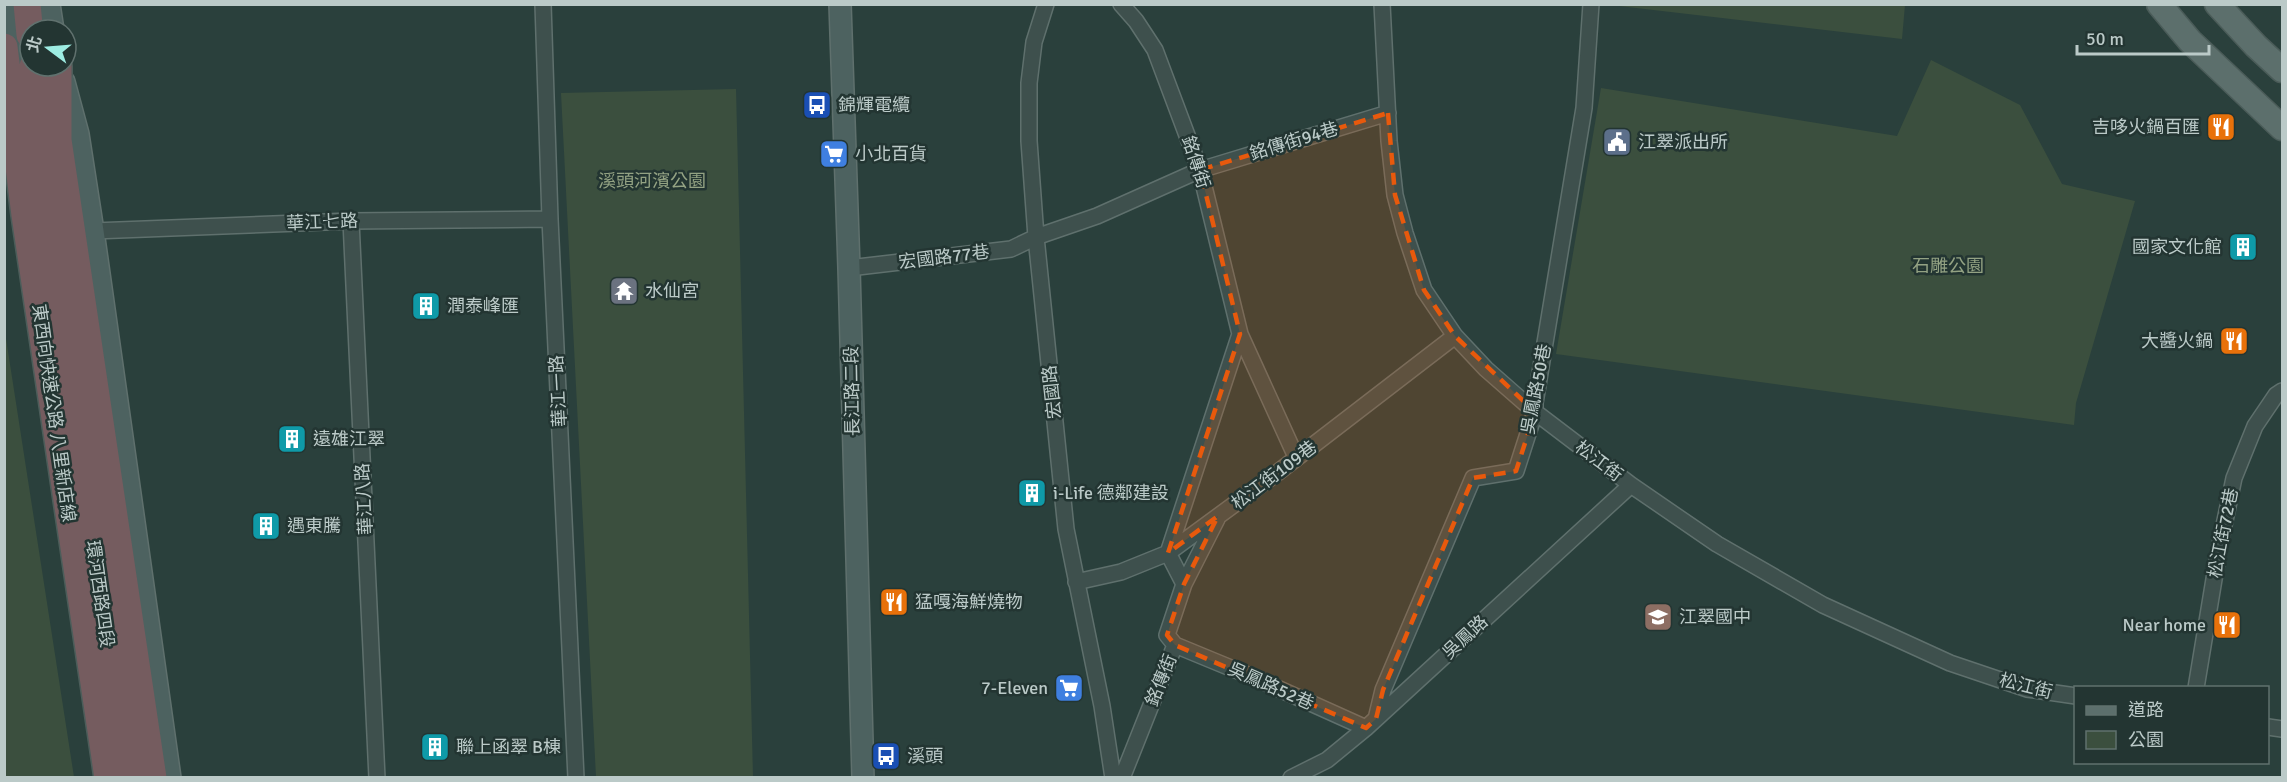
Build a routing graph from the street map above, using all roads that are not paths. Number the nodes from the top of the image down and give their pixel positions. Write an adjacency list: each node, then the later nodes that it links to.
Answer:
1 (543, 4): 21 (street, 華江一路)
2 (840, 4): 25 (main road, 長江路二段)
3 (1046, 4): 24 (street, 宏國路)
4 (1121, 4): 20 (street, 銘傳街)
5 (1382, 4): 18 (street, 松江街)
6 (1591, 4): 29 (street, 吳鳳路50巷)
7 (2159, 4): 19 (main road)
8 (2217, 4): 11 (main road)
9 (4, 5): 10 (main road, 環河西路四段)
10 (18, 41)
11 (2283, 70)
12 (22, 78): 41 (highway, 東西向快速公路 八里新店線)
13 (26, 78): 42 (main road, 環河西路四段)
14 (26, 78): 43 (highway, 東西向快速公路 八里新店線)
15 (59, 78): 44 (highway)
16 (62, 78): 23 (main road)
17 (4, 88): 40 (street, 環河西路四段)
18 (1388, 113): 20 (street, 銘傳街94巷); 27 (street, 松江街)
19 (2283, 128)
20 (1200, 170): 24 (street, 銘傳街94巷); 26 (street, 銘傳街)
21 (550, 219): 22 (street, 華江七路); 47 (street, 華江一路)
22 (351, 221): 23 (street, 華江七路); 46 (street, 華江八路)
23 (93, 231): 45 (main road)
24 (1036, 237): 25 (street, 宏國路77巷); 34 (street, 宏國路)
25 (849, 268): 48 (main road, 長江路二段)
26 (1240, 334): 30 (street, 銘傳街); 33 (street)
27 (1455, 336): 29 (street, 松江街); 30 (street, 松江街109巷)
28 (2283, 391): 37 (street, 松江街72巷)
29 (1535, 412): 31 (street, 松江街); 39 (street, 吳鳳路50巷)
30 (1296, 457): 32 (street, 松江街109巷)
31 (1631, 485): 38 (street, 松江街); 39 (street, 吳鳳路)
32 (1218, 517): 33 (street, 松江街109巷); 35 (street, 銘傳街)
33 (1168, 553): 34 (street, 松江街109巷); 35 (street)
34 (1076, 582): 49 (street, 宏國路)
35 (1184, 584): 36 (street, 銘傳街)
36 (1175, 645): 39 (street, 吳鳳路52巷); 50 (street, 銘傳街)
37 (2196, 686)
38 (2074, 696)
39 (1371, 724): 51 (street, 吳鳳路)
40 (100, 777)
41 (108, 777)
42 (126, 777)
43 (131, 777)
44 (153, 777)
45 (170, 777)
46 (377, 777)
47 (576, 777)
48 (863, 777)
49 (1113, 777)
50 (1122, 777)
51 (1291, 777)

